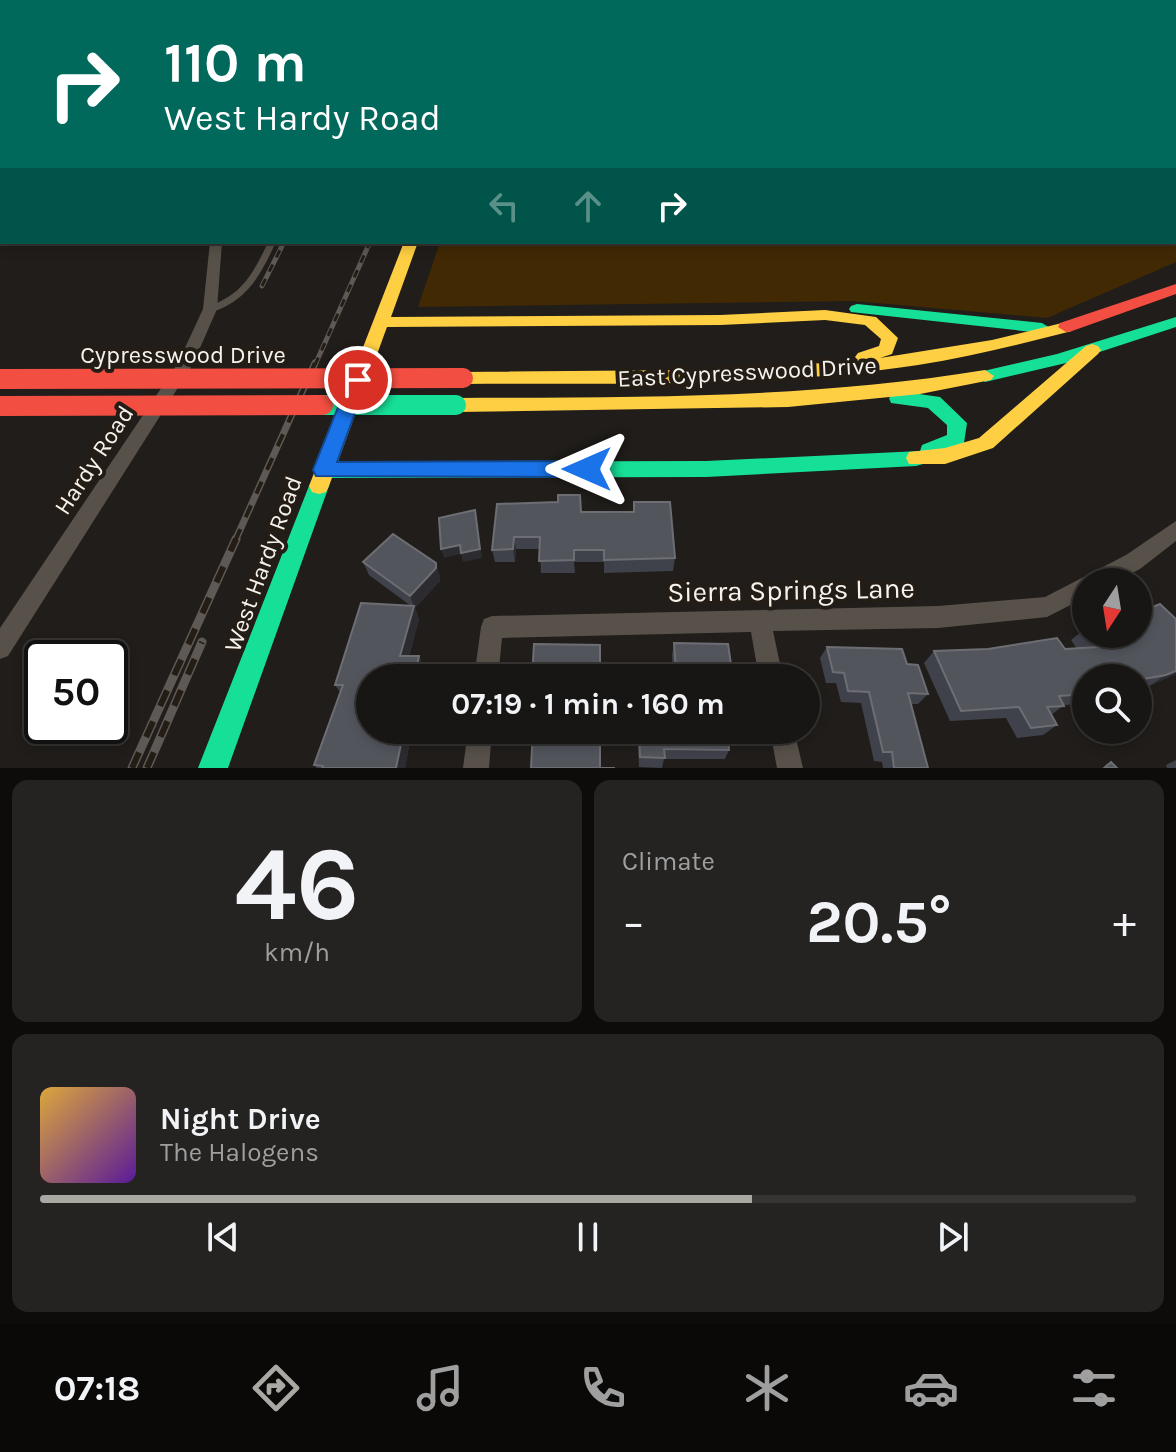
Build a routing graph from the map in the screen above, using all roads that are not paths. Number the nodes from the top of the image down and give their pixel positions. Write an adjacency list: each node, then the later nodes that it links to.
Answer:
1 (216, 244): 5 (street, Hardy Road)
2 (271, 244): 5 (lane)
3 (410, 244): 8 (main road, West Hardy Road)
4 (1176, 289): 7 (main road, East Cypresswood Drive)
5 (210, 309): 25 (street, Hardy Road)
6 (824, 315): 8 (main road); 10 (main road); 13 (main road)
7 (1096, 320): 10 (main road, East Cypresswood Drive); 11 (main road)
8 (380, 322): 20 (main road, West Hardy Road)
9 (1176, 322): 11 (main road, East Cypresswood Drive)
10 (1067, 328): 13 (main road, East Cypresswood Drive)
11 (1125, 340): 12 (main road, East Cypresswood Drive)
12 (1092, 350): 16 (main road, East Cypresswood Drive); 19 (main road)
13 (724, 374): 14 (main road, East Cypresswood Drive)
14 (463, 378): 15 (main road, Cypresswood Drive, bridge)
15 (0, 379)
16 (813, 398): 17 (main road, East Cypresswood Drive); 19 (main road)
17 (456, 405): 18 (main road, Cypresswood Drive, bridge)
18 (0, 406)
19 (890, 460): 20 (main road)
20 (323, 470): 30 (main road, West Hardy Road)
21 (1176, 530): 22 (street)
22 (1121, 568)
23 (1072, 594): 24 (street, Sierra Springs Lane)
24 (760, 621): 26 (street, Sierra Springs Lane); 27 (street)
25 (0, 648)
26 (488, 664)
27 (768, 664)
28 (479, 744): 31 (street)
29 (785, 744): 32 (street)
30 (213, 768)
31 (476, 768)
32 (790, 768)

